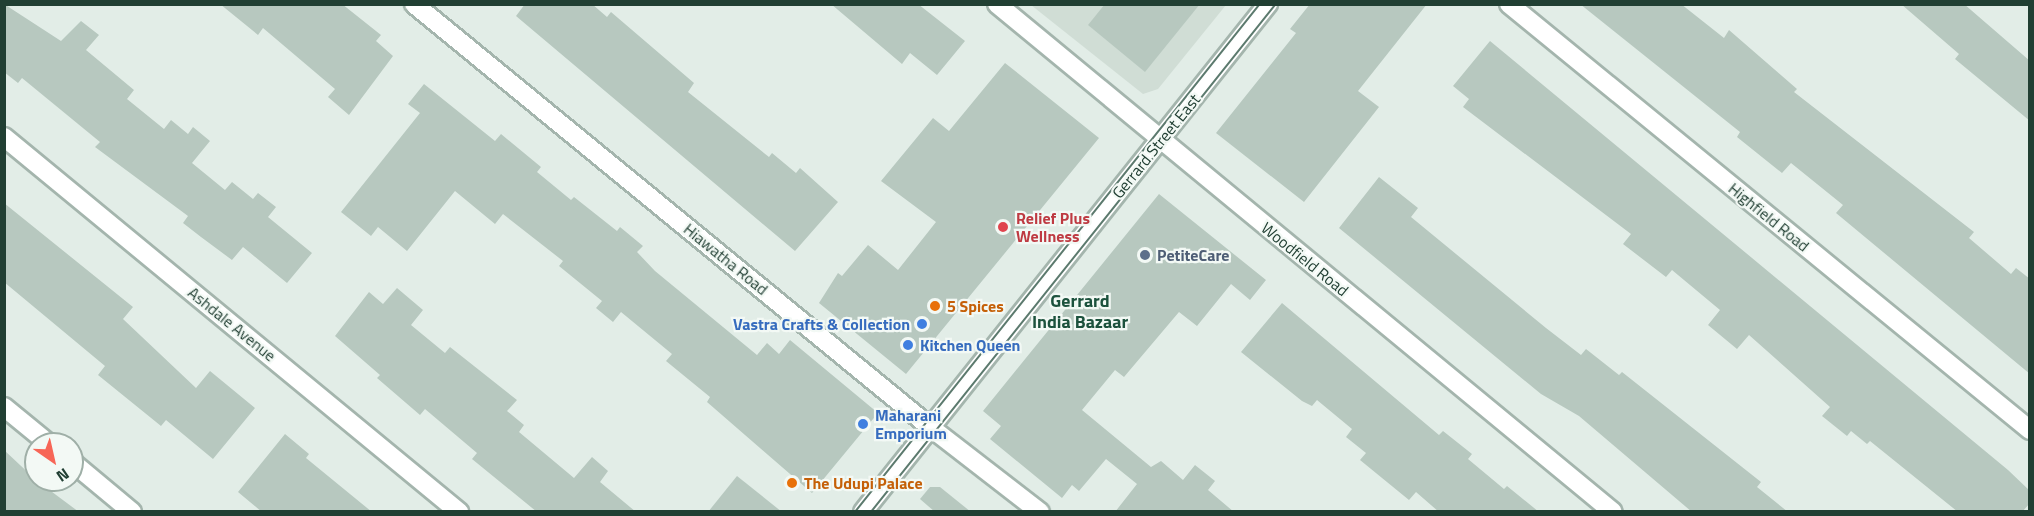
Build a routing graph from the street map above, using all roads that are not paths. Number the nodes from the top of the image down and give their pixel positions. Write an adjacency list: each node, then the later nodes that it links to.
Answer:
1 (414, 4): 8 (street, Hiawatha Road)
2 (997, 4): 6 (street, Woodfield Road)
3 (1268, 4): 6 (street, Gerrard Street East)
4 (1509, 4): 9 (street, Highfield Road)
5 (4, 137): 13 (street, Ashdale Avenue)
6 (1161, 140): 8 (street, Gerrard Street East); 16 (street, Woodfield Road)
7 (4, 407): 10 (street)
8 (930, 428): 14 (street, Gerrard Street East); 15 (street, Hiawatha Road)
9 (2030, 430)
10 (34, 432)
11 (84, 472): 12 (street)
12 (132, 512)
13 (459, 512)
14 (863, 512)
15 (1040, 512)
16 (1613, 512)

